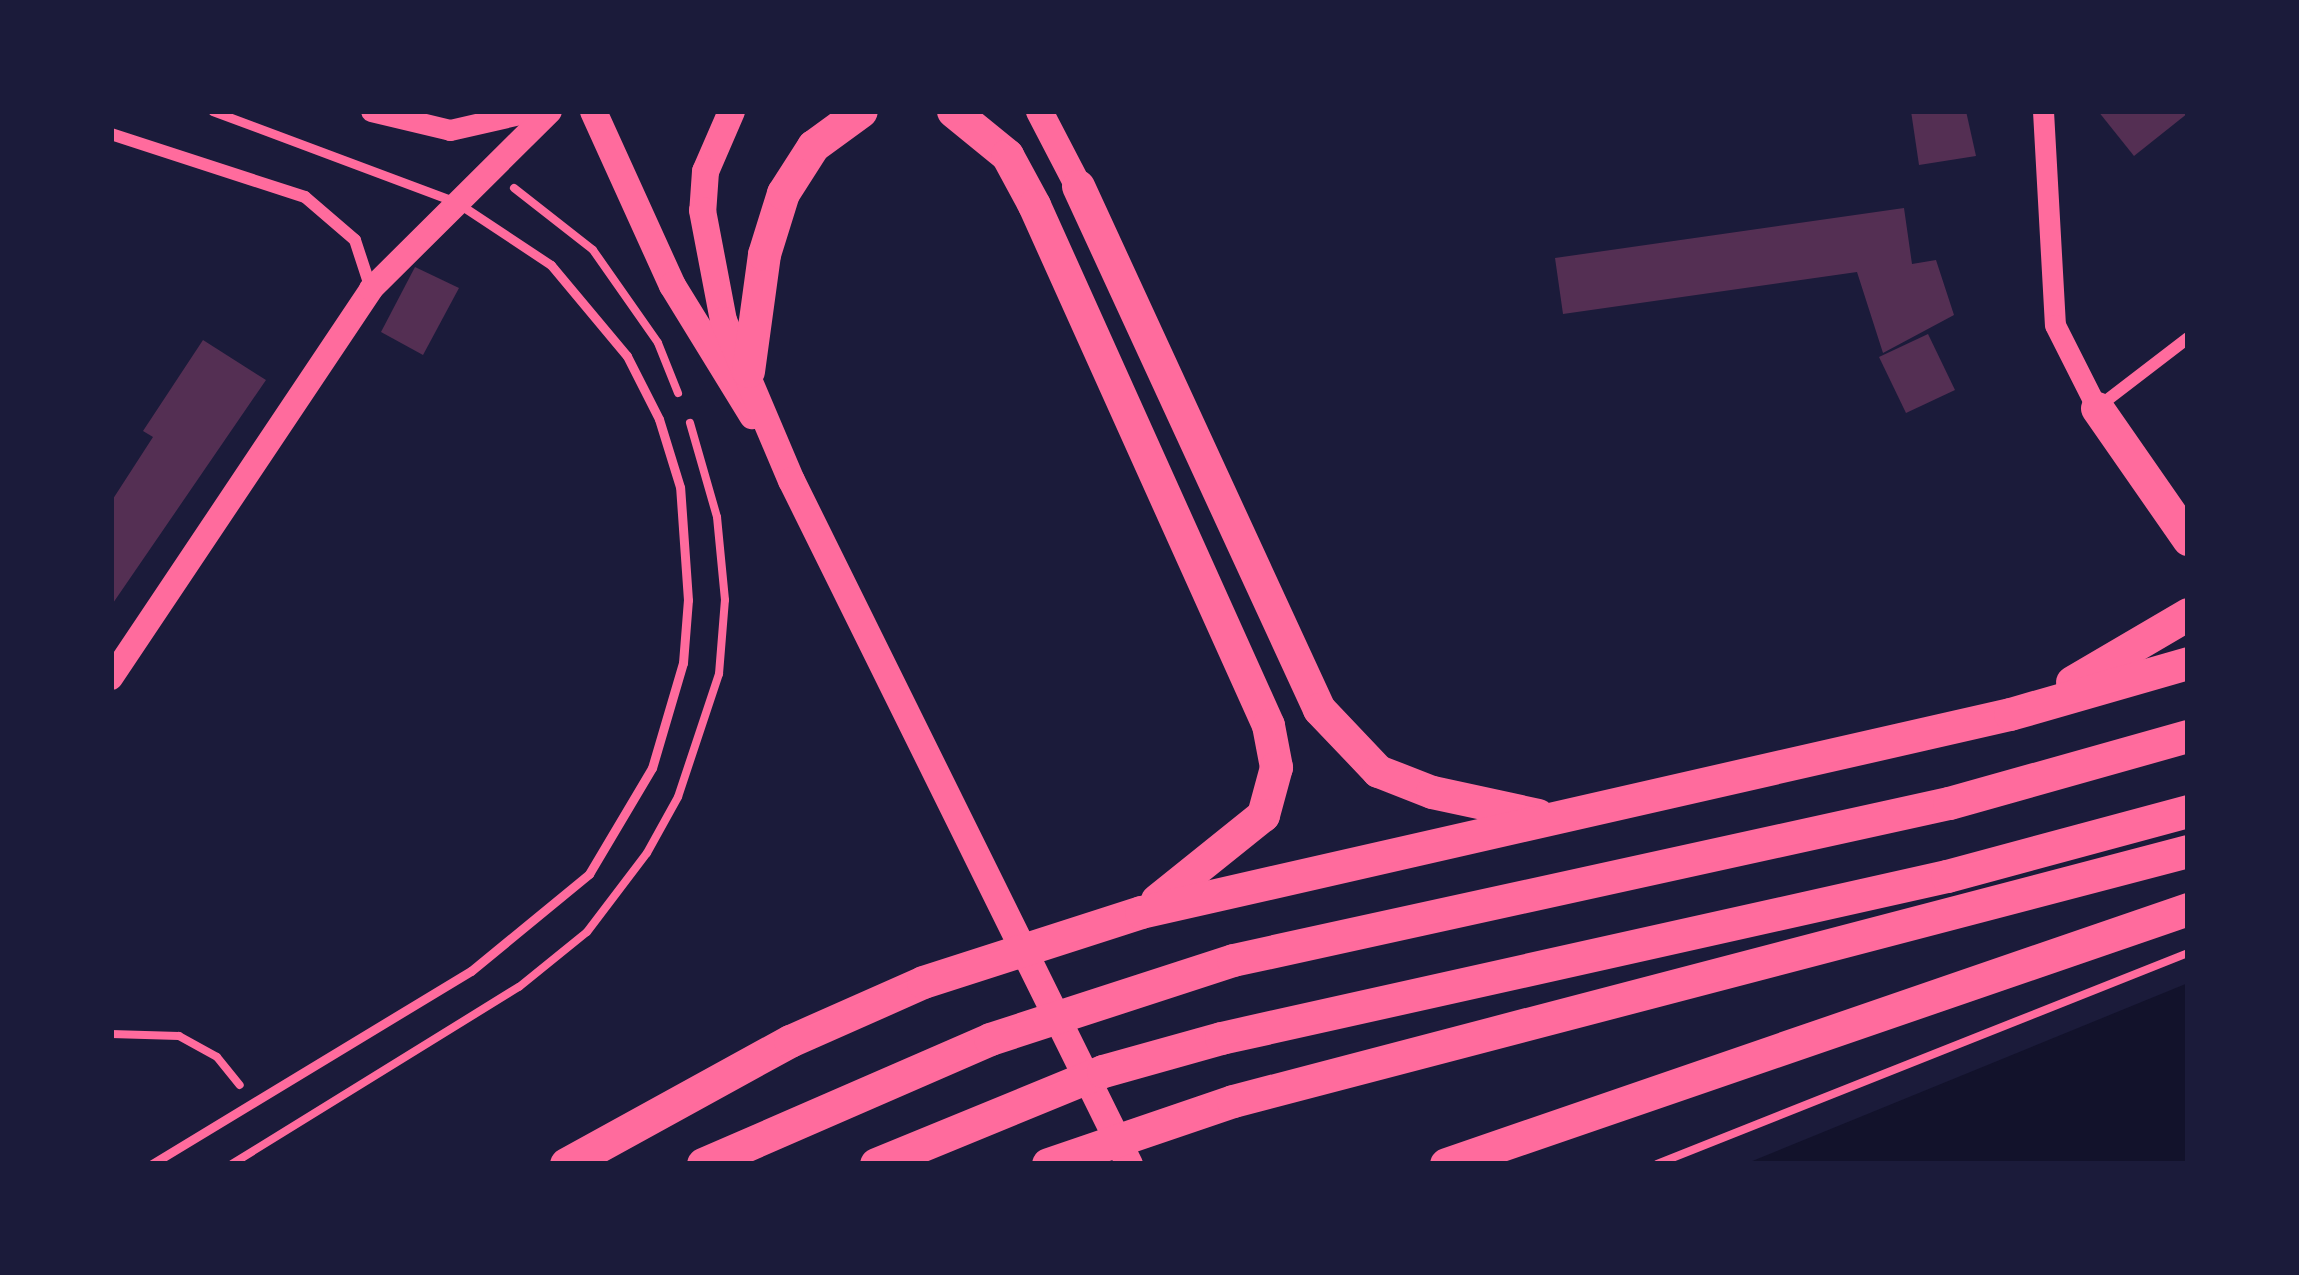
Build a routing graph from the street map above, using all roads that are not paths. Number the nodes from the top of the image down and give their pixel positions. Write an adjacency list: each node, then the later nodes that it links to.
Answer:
1 (212, 111): 13 (lane)
2 (371, 111): 3 (street)
3 (533, 111)
4 (550, 111): 13 (main road)
5 (593, 111): 18 (main road)
6 (730, 111): 16 (main road)
7 (862, 111): 16 (highway)
8 (953, 111): 29 (highway)
9 (1039, 111): 12 (main road)
10 (2043, 111): 17 (street)
11 (111, 134): 14 (street)
12 (1078, 186): 26 (highway)
13 (456, 202): 14 (main road); 30 (lane)
14 (371, 289): 22 (main road)
15 (2188, 338): 17 (street)
16 (748, 371): 18 (main road)
17 (2097, 408): 19 (highway)
18 (791, 480): 35 (main road)
19 (2188, 539)
20 (2188, 614): 23 (highway)
21 (2188, 662): 23 (highway)
22 (111, 678)
23 (2010, 714): 26 (highway)
24 (2188, 736): 32 (highway)
25 (2188, 812): 33 (highway)
26 (1545, 816): 29 (highway)
27 (2188, 851): 34 (highway)
28 (2188, 908): 36 (highway)
29 (1141, 911): 31 (highway)
30 (152, 1164)
31 (566, 1164)
32 (703, 1164)
33 (876, 1164)
34 (1048, 1164)
35 (1129, 1164)
36 (1446, 1164)

